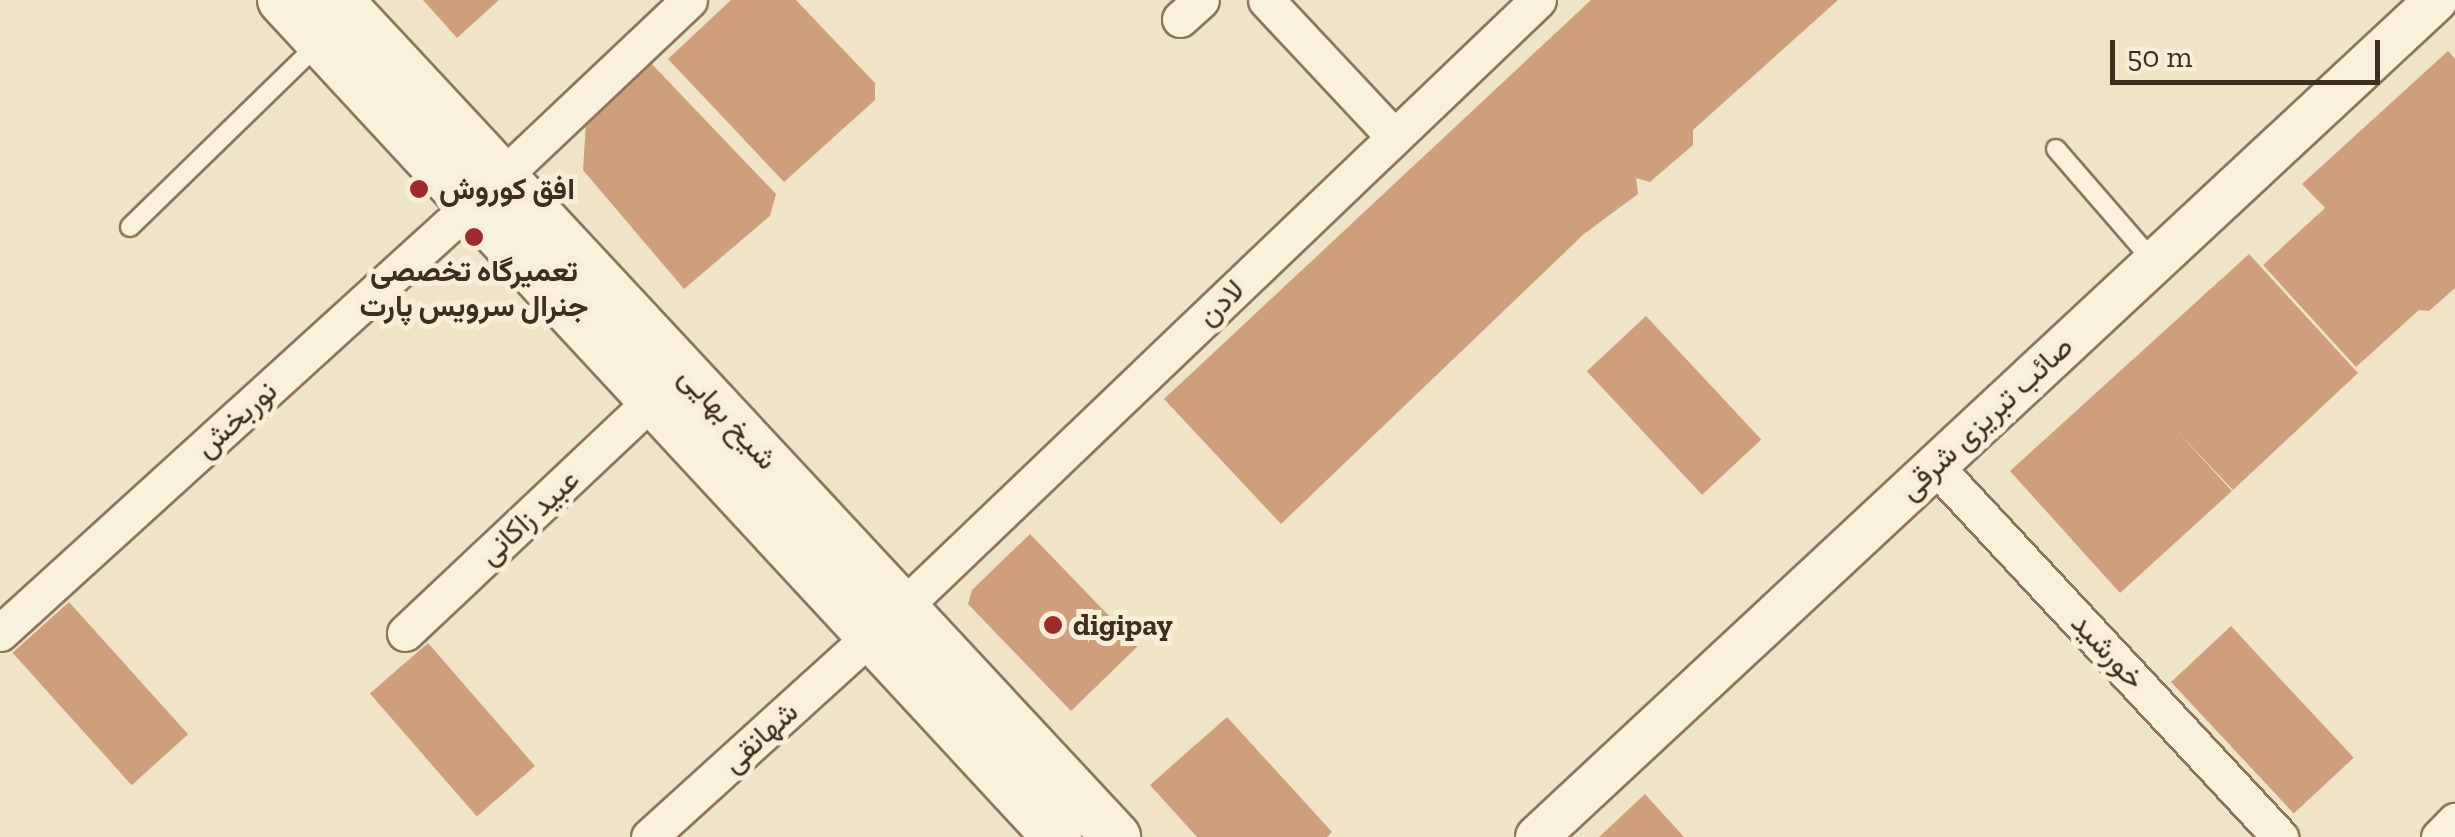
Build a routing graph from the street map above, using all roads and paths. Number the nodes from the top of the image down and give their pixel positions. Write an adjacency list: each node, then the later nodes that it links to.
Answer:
1 (282, 0): 6 (main road, شیخ بهایی)
2 (689, 0): 9 (street, نوربخش)
3 (1266, 0): 7 (street)
4 (1538, 0): 7 (street, لادن)
5 (2436, 0): 11 (street, صائب تبریزی شرقی)
6 (330, 21): 9 (main road, شیخ بهایی); 10 (lane)
7 (1394, 137): 14 (street, لادن)
8 (2056, 149): 11 (lane)
9 (487, 190): 12 (main road, شیخ بهایی); 14 (main road, شیخ بهایی); 15 (street, نوربخش)
10 (130, 226)
11 (2154, 262): 13 (street, صائب تبریزی شرقی)
12 (652, 400): 14 (main road, شیخ بهایی); 16 (street, عبید زاکانی)
13 (1935, 466): 21 (street, صائب تبریزی شرقی); 22 (street, خورشید)
14 (888, 621): 18 (street, شهانقی); 19 (main road, شیخ بهایی); 20 (main road, شیخ بهایی)
15 (0, 633)
16 (404, 633)
17 (2455, 822): 23 (street)
18 (650, 837)
19 (1057, 837)
20 (1116, 837)
21 (1537, 837)
22 (2280, 837)
23 (2438, 837)

